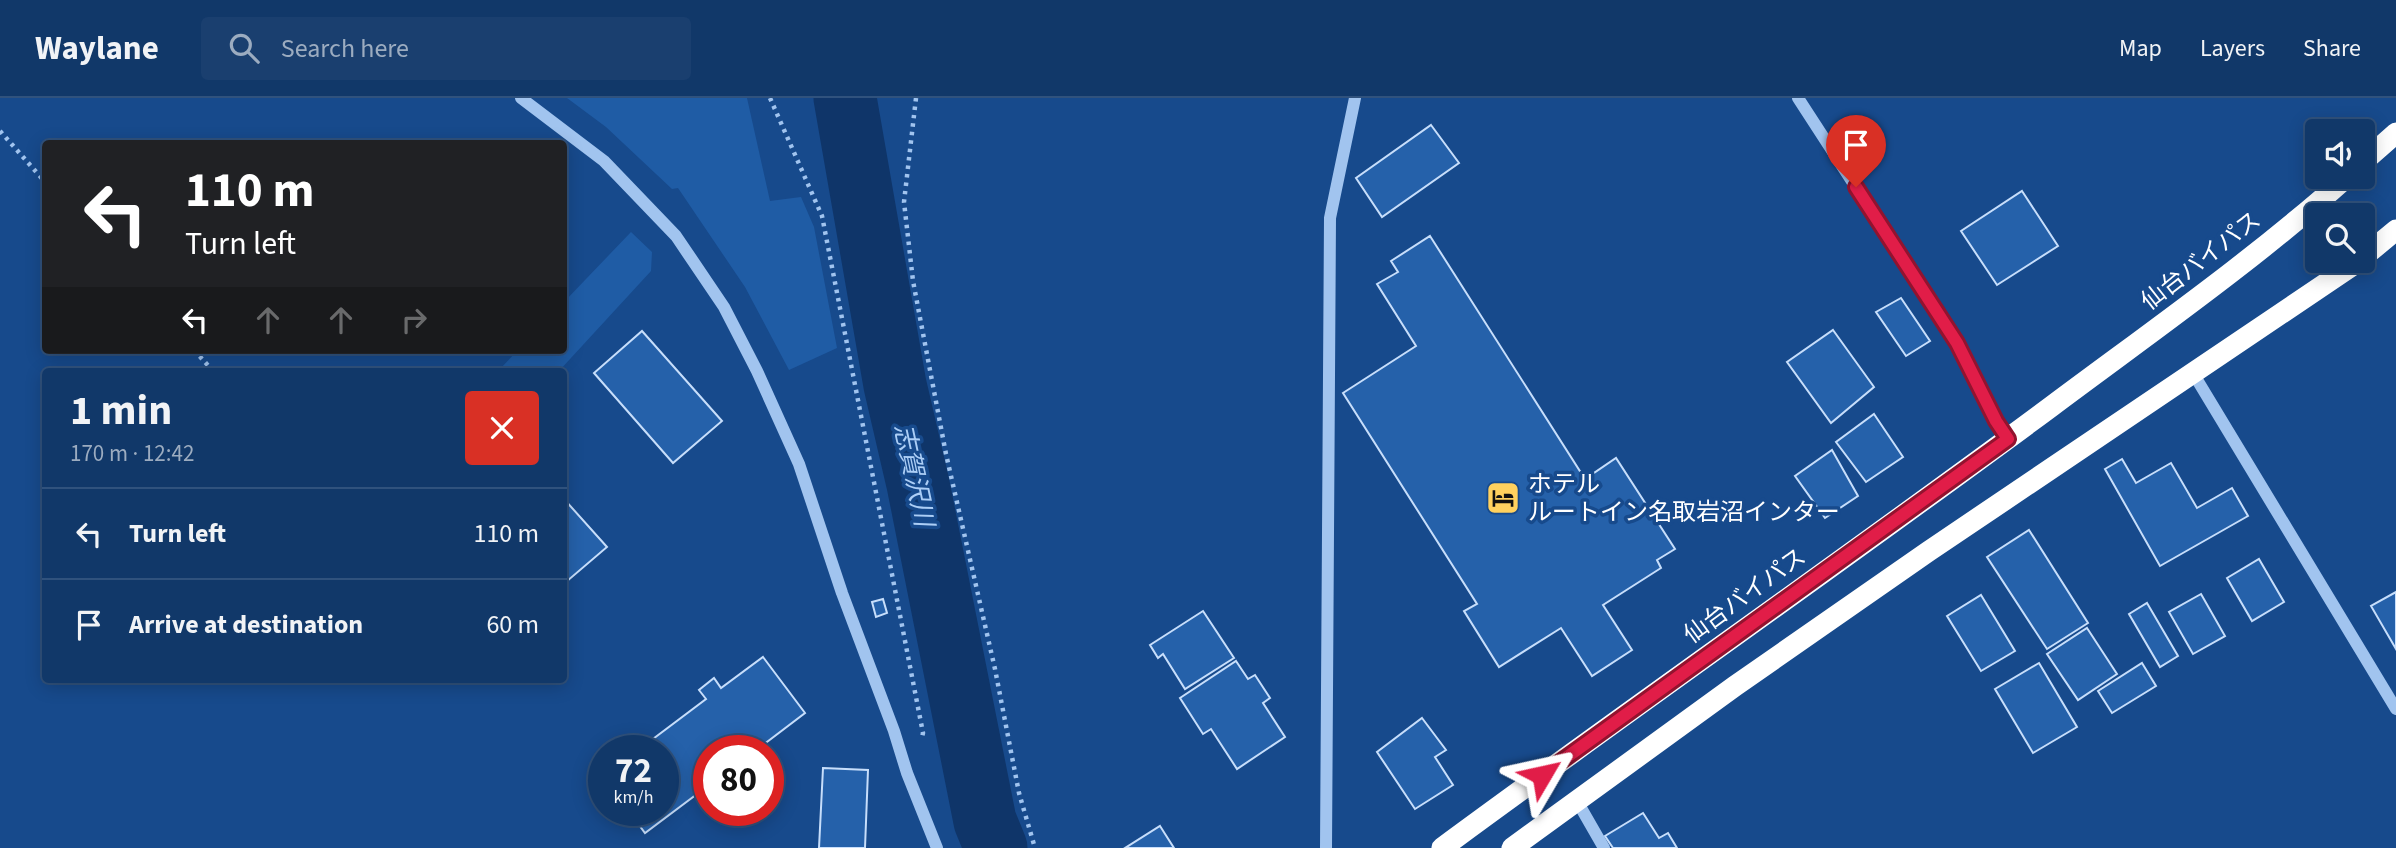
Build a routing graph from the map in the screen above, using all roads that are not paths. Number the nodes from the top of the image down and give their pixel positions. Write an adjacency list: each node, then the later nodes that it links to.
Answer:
1 (521, 98): 14 (street)
2 (1355, 98): 15 (street)
3 (1798, 98): 11 (street)
4 (2396, 133): 5 (highway)
5 (2375, 152)
6 (2333, 189): 11 (highway, 仙台バイパス)
7 (2396, 230): 8 (highway)
8 (2375, 248)
9 (2341, 273): 10 (highway)
10 (2193, 373): 12 (street); 13 (highway)
11 (2008, 439): 16 (highway, 仙台バイパス)
12 (2396, 709)
13 (1577, 802): 17 (highway); 18 (street)
14 (937, 848)
15 (1326, 848)
16 (1442, 848)
17 (1512, 848)
18 (1604, 848)

